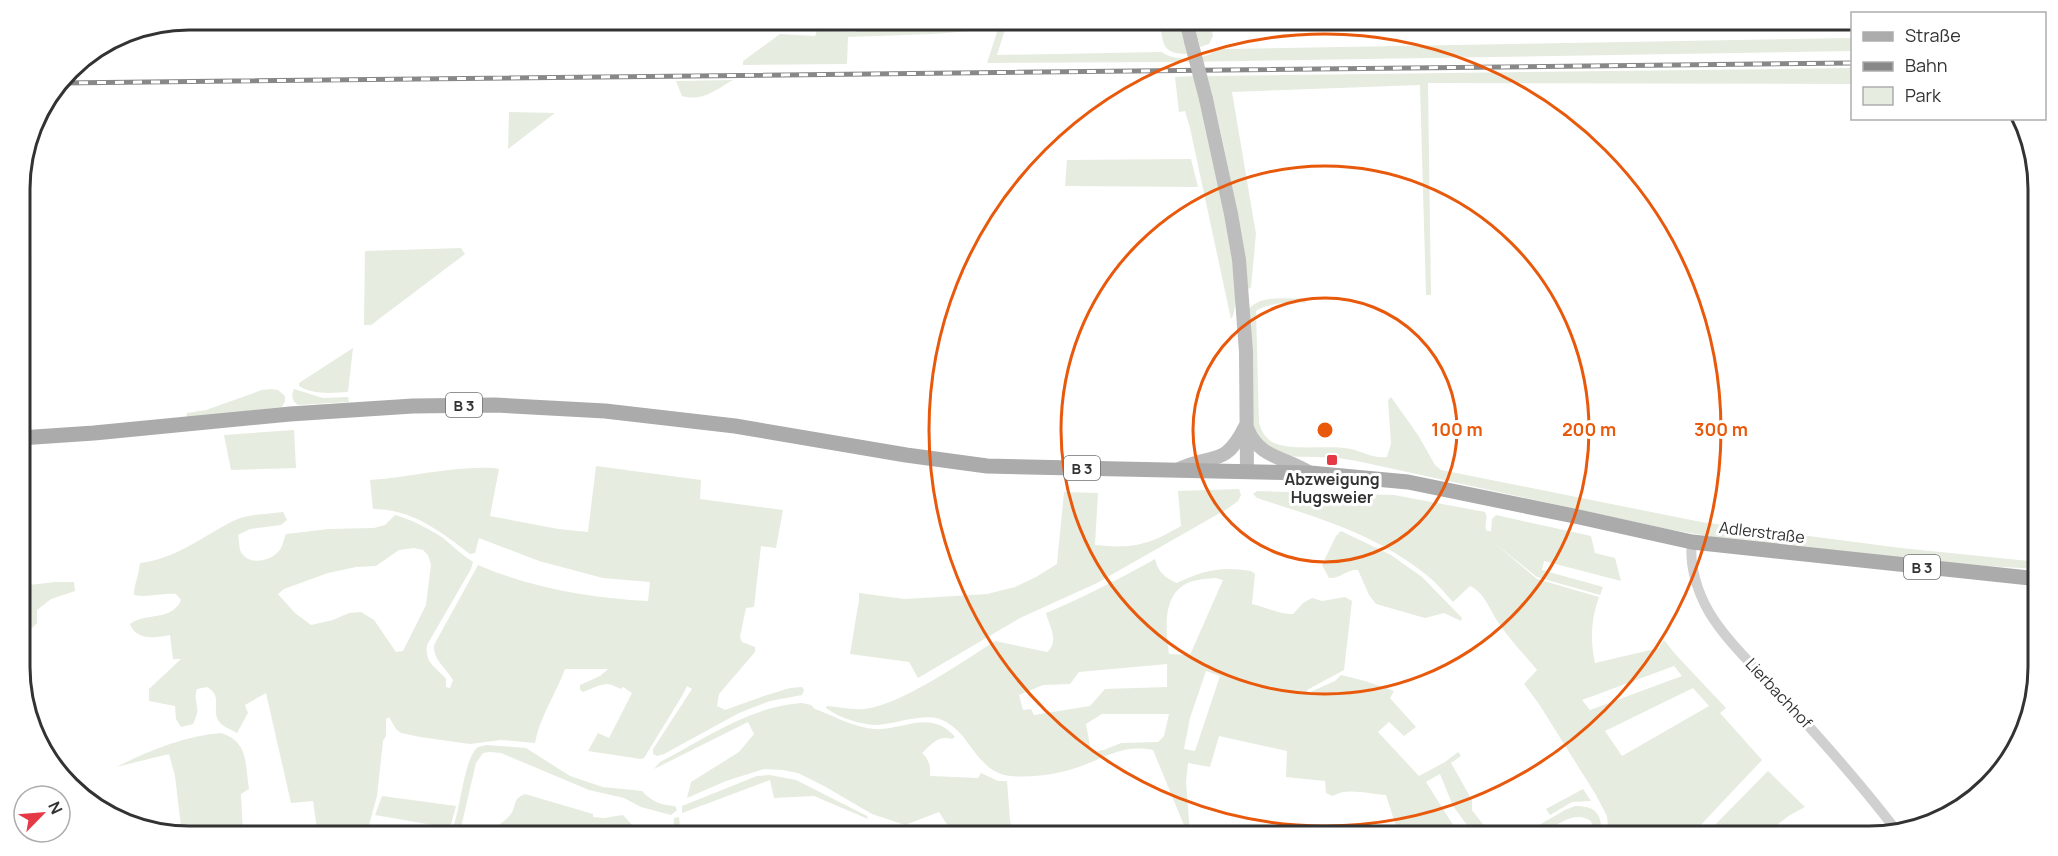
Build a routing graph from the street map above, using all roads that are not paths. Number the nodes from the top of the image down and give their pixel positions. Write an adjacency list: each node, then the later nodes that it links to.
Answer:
1 (1188, 30): 2 (street, bridge)
2 (1246, 425): 4 (street); 5 (street); 6 (street)
3 (30, 437): 4 (main road, B 3)
4 (1177, 470): 5 (main road, B 3)
5 (1247, 472): 6 (main road, B 3)
6 (1310, 473): 7 (main road, Adlerstraße / B 3)
7 (1692, 542): 8 (main road, Adlerstraße / B 3); 9 (street, Lierbachhof)
8 (2028, 578)
9 (1891, 824)

